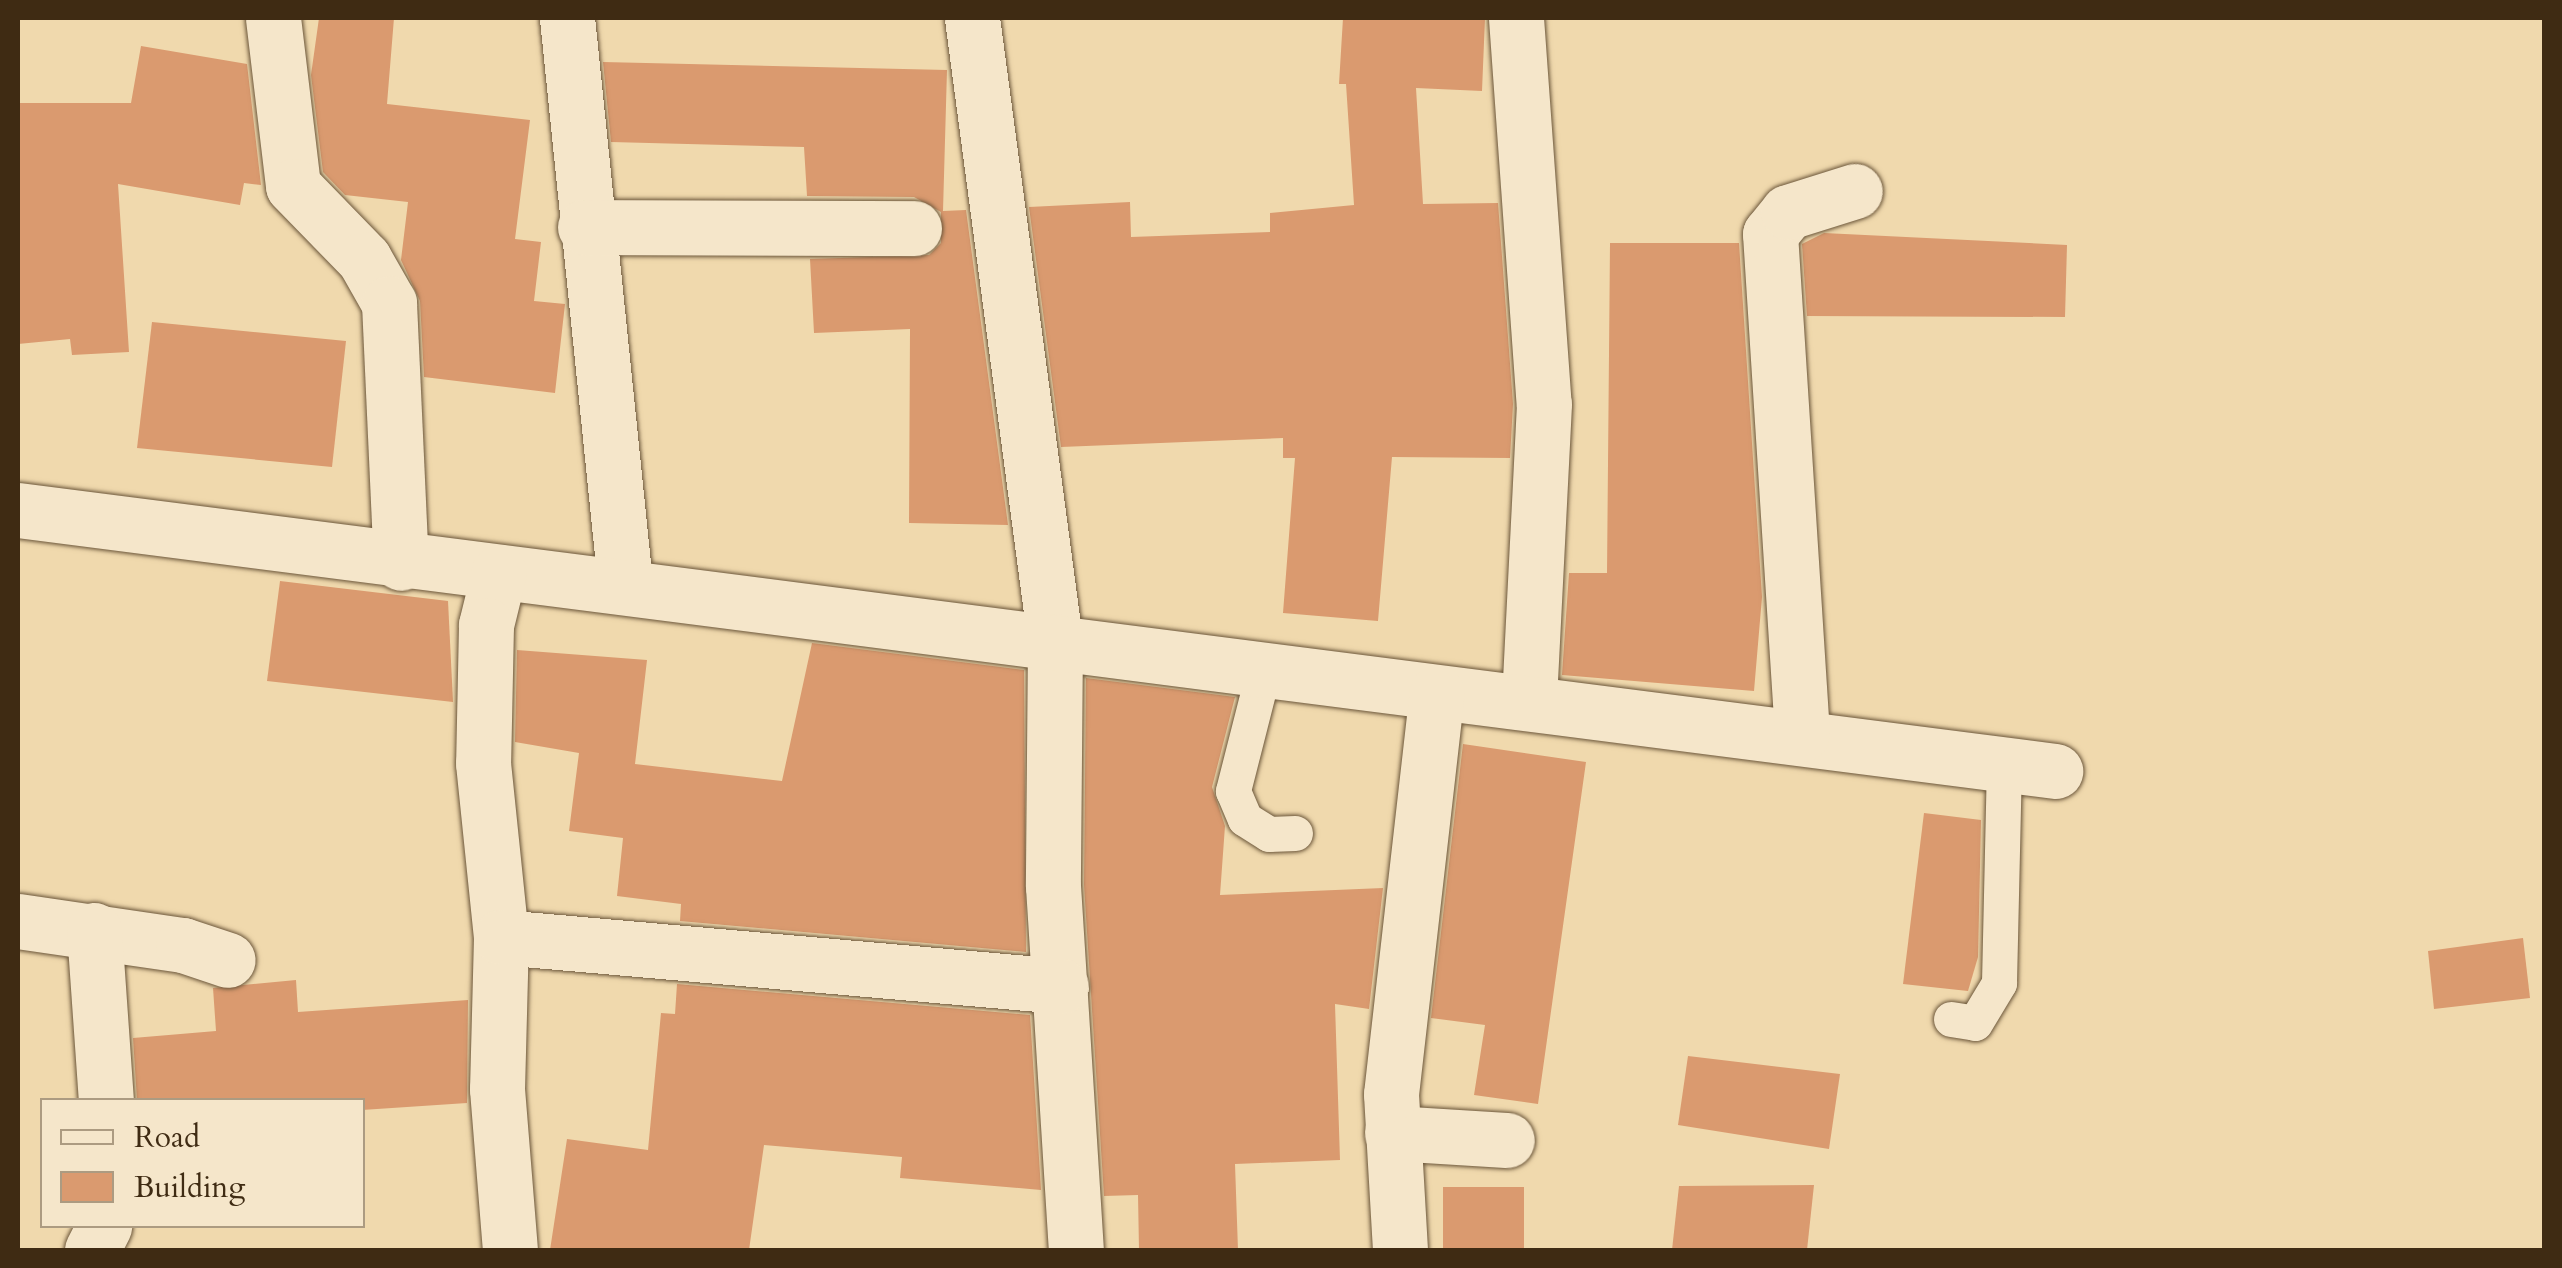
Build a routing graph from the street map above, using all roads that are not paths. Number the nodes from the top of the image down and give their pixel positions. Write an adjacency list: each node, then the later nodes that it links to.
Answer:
1 (273, 18): 9 (street)
2 (567, 18): 6 (street)
3 (972, 18): 12 (street)
4 (1516, 18): 15 (street)
5 (1854, 191): 16 (street)
6 (586, 227): 7 (street); 11 (street)
7 (914, 228)
8 (18, 510): 9 (street)
9 (401, 563): 10 (street)
10 (499, 572): 11 (street); 21 (street)
11 (625, 583): 12 (street)
12 (1054, 642): 13 (street); 23 (street)
13 (1264, 670): 14 (street); 18 (lane)
14 (1437, 693): 15 (street); 26 (street)
15 (1529, 703): 16 (street)
16 (1802, 734): 17 (street)
17 (2029, 767): 24 (lane)
18 (1296, 834)
19 (18, 921): 20 (street)
20 (94, 930): 22 (street); 25 (street)
21 (501, 937): 23 (street); 28 (street)
22 (228, 960)
23 (1061, 986): 29 (street)
24 (1951, 1020)
25 (106, 1098)
26 (1392, 1133): 27 (street); 30 (street)
27 (1506, 1140)
28 (510, 1250)
29 (1076, 1250)
30 (1400, 1250)

